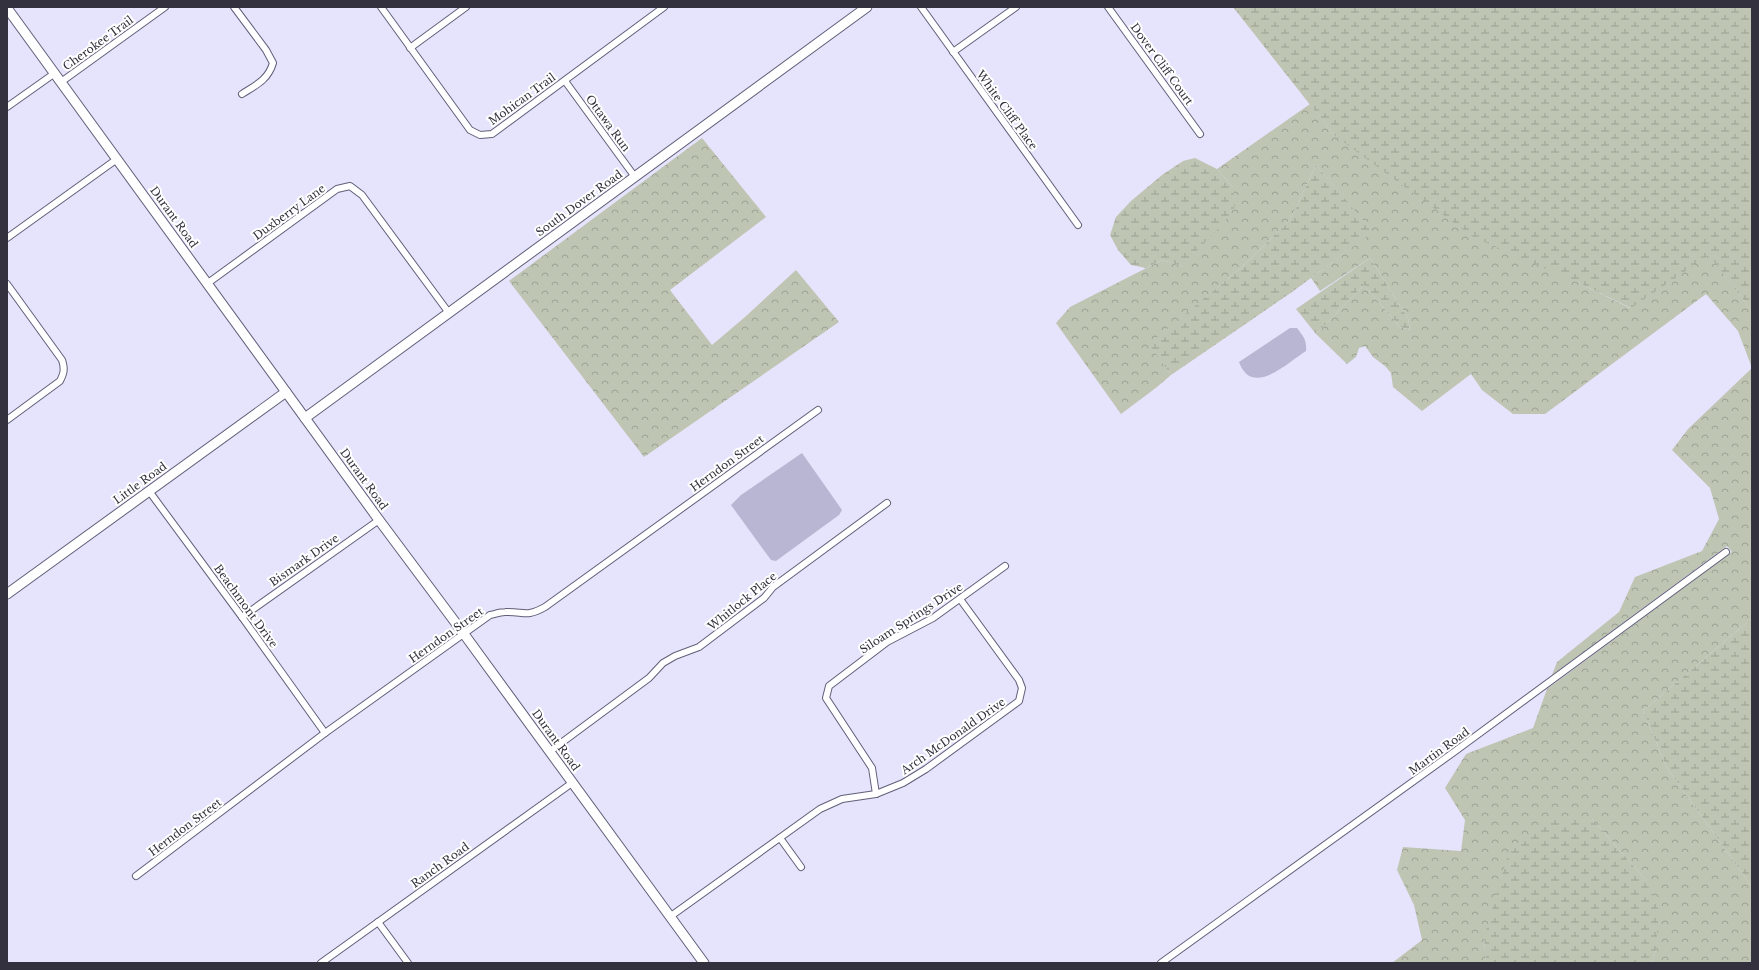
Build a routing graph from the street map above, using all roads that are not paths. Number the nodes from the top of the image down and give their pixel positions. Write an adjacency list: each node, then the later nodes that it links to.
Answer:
1 (165, 7): 15 (street, Cherokee Trail)
2 (234, 7): 16 (street)
3 (381, 7): 11 (street, Mohican Trail)
4 (466, 7): 11 (street)
5 (664, 7): 14 (street, Mohican Trail)
6 (867, 7): 20 (street, South Dover Road)
7 (920, 7): 12 (street, White Cliff Place)
8 (1016, 7): 12 (street)
9 (1108, 7): 18 (street, Dover Cliff Court)
10 (7, 8): 13 (street, Durant Road)
11 (410, 48): 14 (street, Mohican Trail)
12 (953, 52): 21 (street, White Cliff Place)
13 (55, 73): 15 (street, Durant Road); 17 (street)
14 (565, 81): 20 (street, Ottawa Run)
15 (61, 82): 19 (street, Durant Road)
16 (242, 94)
17 (7, 107)
18 (1200, 134)
19 (117, 159): 22 (street); 23 (street, Durant Road)
20 (635, 177): 25 (street, South Dover Road)
21 (1078, 225)
22 (7, 238)
23 (208, 283): 25 (street, Duxberry Lane); 26 (street, Durant Road)
24 (7, 284): 29 (street)
25 (449, 313): 28 (street, South Dover Road)
26 (286, 392): 28 (street, Durant Road); 30 (street, Little Road)
27 (818, 410): 38 (street, Herndon Street)
28 (305, 418): 32 (street, Durant Road)
29 (7, 420)
30 (149, 491): 35 (street, Little Road); 37 (street, Beachmont Drive)
31 (887, 503): 40 (street, Whitlock Place)
32 (379, 520): 37 (street, Bismark Drive); 38 (street, Durant Road)
33 (1726, 552): 51 (street, Martin Road)
34 (1005, 566): 36 (street, Siloam Springs Drive)
35 (7, 594)
36 (960, 599): 42 (street, Siloam Springs Drive); 42 (street, Arch McDonald Drive)
37 (242, 617): 39 (street, Beachmont Drive)
38 (464, 634): 39 (street, Herndon Street); 40 (street, Durant Road)
39 (325, 733): 45 (street, Herndon Street)
40 (549, 752): 41 (street, Durant Road)
41 (572, 783): 46 (street, Durant Road); 47 (street, Ranch Road)
42 (876, 794): 43 (street, Arch McDonald Drive)
43 (780, 838): 44 (street); 46 (street, Arch McDonald Drive)
44 (800, 867)
45 (136, 876)
46 (671, 916): 50 (street, Durant Road)
47 (378, 922): 48 (street, Ranch Road); 49 (street)
48 (321, 963)
49 (408, 963)
50 (704, 963)
51 (1161, 963)

